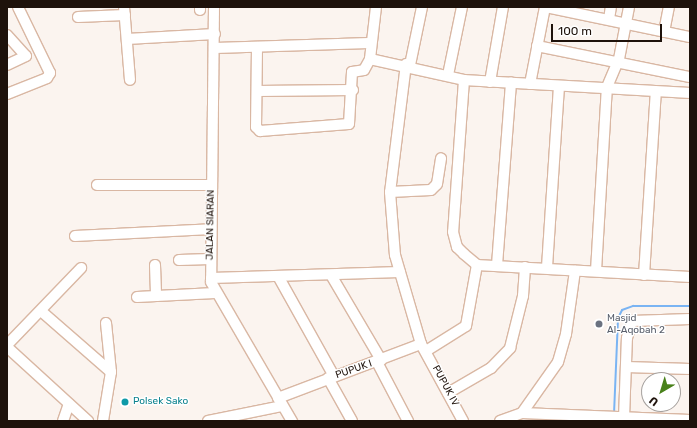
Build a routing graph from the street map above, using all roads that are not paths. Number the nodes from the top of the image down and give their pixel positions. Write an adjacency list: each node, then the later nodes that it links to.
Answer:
1 (18, 7): 24 (street)
2 (214, 7): 16 (street, JALAN SIARAN)
3 (376, 7): 20 (street)
4 (422, 7): 29 (street, PUPUK IV)
5 (462, 7): 30 (street)
6 (504, 7): 34 (street)
7 (545, 7): 13 (street); 21 (street)
8 (611, 7): 13 (street)
9 (629, 7): 14 (street)
10 (669, 7): 15 (street)
11 (124, 11): 12 (street); 19 (street)
12 (78, 17)
13 (609, 19): 14 (street)
14 (626, 22): 15 (street); 27 (street)
15 (664, 32): 18 (street)
16 (215, 34): 19 (street); 23 (street, JALAN SIARAN)
17 (7, 35): 25 (street)
18 (690, 36)
19 (127, 39): 32 (street)
20 (369, 43): 22 (street); 26 (street)
21 (538, 46): 27 (street); 36 (street)
22 (257, 47): 23 (street); 40 (street)
23 (215, 48): 45 (street, JALAN SIARAN)
24 (40, 51): 25 (street); 43 (street)
25 (26, 56): 28 (street)
26 (370, 59): 29 (street); 39 (street)
27 (618, 63): 31 (street); 38 (street)
28 (7, 65)
29 (408, 65): 30 (street); 47 (street, PUPUK IV)
30 (448, 75): 33 (street)
31 (690, 77)
32 (130, 80)
33 (464, 80): 34 (street); 53 (street)
34 (490, 82): 35 (street)
35 (510, 83): 36 (street); 54 (street)
36 (530, 84): 37 (street)
37 (559, 86): 38 (street); 56 (street)
38 (607, 87): 41 (street); 59 (street)
39 (353, 90): 40 (street); 40 (street)
40 (258, 91)
41 (656, 91): 42 (street); 62 (street)
42 (690, 93)
43 (7, 94)
44 (441, 158): 47 (street)
45 (212, 184): 46 (street); 48 (street, JALAN SIARAN)
46 (97, 185)
47 (390, 192): 60 (street, PUPUK IV)
48 (211, 229): 49 (street); 50 (street, JALAN SIARAN)
49 (75, 236)
50 (210, 259): 51 (street); 65 (street, JALAN SIARAN)
51 (179, 260)
52 (155, 265): 67 (street)
53 (477, 265): 54 (street); 72 (street, PUPUK I)
54 (497, 265): 55 (street)
55 (525, 267): 56 (street); 79 (street)
56 (547, 267): 58 (street)
57 (82, 268): 69 (street)
58 (575, 271): 59 (street); 82 (street)
59 (596, 271): 62 (street)
60 (400, 272): 61 (street); 72 (street, PUPUK IV)
61 (331, 275): 63 (street); 74 (street)
62 (644, 275): 64 (street)
63 (278, 276): 65 (street); 78 (street)
64 (690, 277)
65 (210, 278): 66 (street, JALAN SIARAN)
66 (215, 293): 67 (street); 80 (street, JALAN SIARAN)
67 (156, 296): 68 (street)
68 (137, 297)
69 (40, 311): 73 (street); 77 (street)
70 (690, 319): 75 (street)
71 (106, 322): 77 (street)
72 (424, 347): 74 (street, PUPUK I); 79 (street, PUPUK IV)
73 (9, 352): 81 (street)
74 (379, 361): 78 (street, PUPUK I); 94 (street)
75 (626, 367): 76 (street); 84 (street)
76 (690, 369)
77 (111, 372): 90 (street)
78 (331, 377): 80 (street, PUPUK I); 93 (street)
79 (448, 393): 95 (street, PUPUK IV)
80 (280, 402): 91 (street, PUPUK I); 92 (street, JALAN SIARAN)
81 (69, 404): 88 (street); 89 (street)
82 (522, 413): 85 (street); 86 (street)
83 (605, 418): 84 (street); 85 (street)
84 (622, 418): 87 (street)
85 (557, 419)
86 (502, 420)
87 (690, 420)
88 (63, 421)
89 (88, 421)
90 (104, 421)
91 (208, 421)
92 (292, 421)
93 (352, 421)
94 (408, 421)
95 (463, 421)

